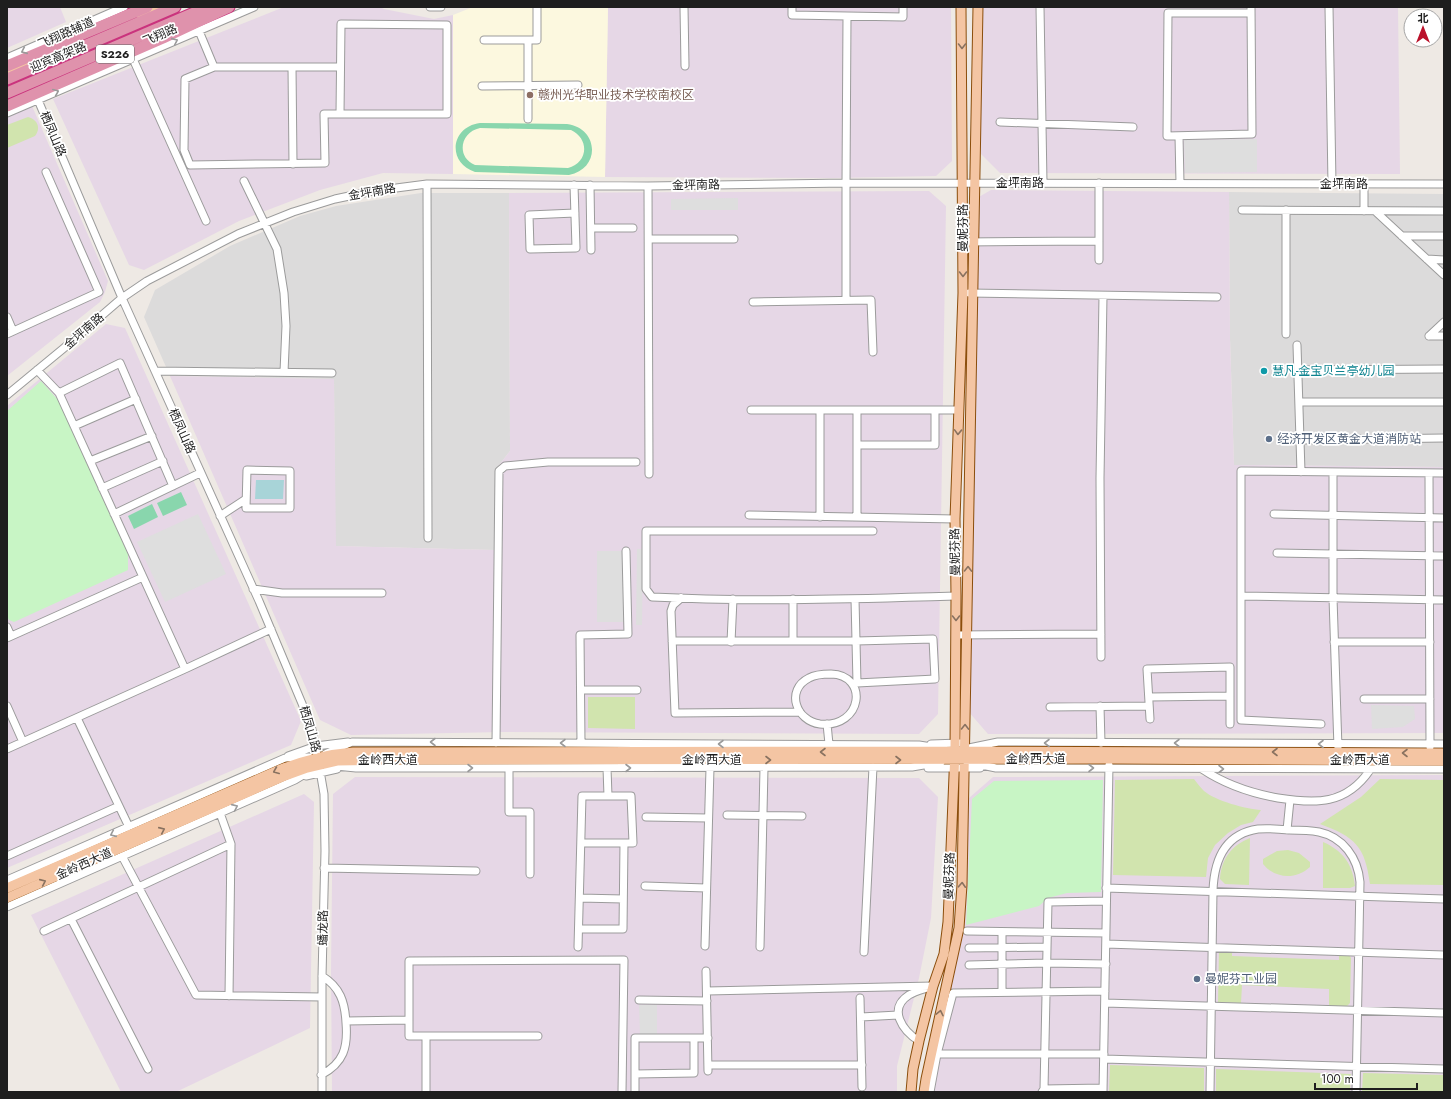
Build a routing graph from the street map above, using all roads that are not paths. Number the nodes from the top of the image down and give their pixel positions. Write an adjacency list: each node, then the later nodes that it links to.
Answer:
1 (124, 7): 24 (street, 飞翔路辅道, one-way to 24)
2 (147, 7): 26 (highway)
3 (157, 7): 31 (main road, S226)
4 (175, 7): 32 (highway, 迎宾高架路)
5 (208, 7): 36 (highway, 迎宾高架路)
6 (224, 7): 37 (main road, 飞翔路 / S226)
7 (229, 7): 39 (highway)
8 (254, 7): 21 (street)
9 (430, 7): 10 (street)
10 (441, 7)
11 (537, 7): 23 (street)
12 (684, 7): 27 (street)
13 (792, 7): 20 (street)
14 (903, 7): 20 (street)
15 (961, 7): 51 (main road, 曼妮芬路, one-way to 51)
16 (978, 7): 52 (main road, 曼妮芬路)
17 (1040, 7): 44 (street)
18 (1329, 7): 57 (street)
19 (1251, 10): 46 (street); 46 (street)
20 (847, 17): 50 (street)
21 (200, 31): 25 (street, one-way to 21); 28 (street)
22 (484, 40): 23 (street)
23 (528, 40): 33 (street)
24 (7, 58)
25 (133, 60): 38 (street, one-way to 25); 69 (street)
26 (7, 66)
27 (685, 66)
28 (214, 67): 29 (street); 47 (street)
29 (292, 67): 30 (street); 47 (street)
30 (340, 67): 41 (street); 41 (street)
31 (7, 72)
32 (7, 79)
33 (528, 85): 34 (street); 35 (street); 42 (street)
34 (578, 85)
35 (482, 86)
36 (7, 93)
37 (7, 100)
38 (38, 100): 40 (street); 89 (street, 栖凤山路)
39 (7, 106)
40 (7, 113)
41 (340, 114): 47 (street)
42 (528, 120)
43 (1000, 122): 44 (street)
44 (1042, 123): 45 (street); 53 (street)
45 (1133, 127)
46 (1179, 136): 55 (street)
47 (293, 164)
48 (46, 172): 94 (street)
49 (244, 181): 70 (street)
50 (846, 183): 51 (street, 金坪南路); 62 (street, 金坪南路); 90 (street)
51 (963, 183): 52 (street, 金坪南路); 78 (main road, 曼妮芬路)
52 (975, 183): 53 (street, 金坪南路); 79 (main road, 曼妮芬路)
53 (1043, 183): 54 (street, 金坪南路)
54 (1099, 183): 55 (street, 金坪南路); 77 (street)
55 (1180, 183): 57 (street, 金坪南路)
56 (427, 184): 60 (street, 金坪南路); 70 (street, 金坪南路); 143 (street)
57 (1332, 184): 58 (street, 金坪南路)
58 (1364, 184): 59 (street, 金坪南路); 65 (street)
59 (1444, 184)
60 (574, 185): 61 (street, 金坪南路); 68 (street)
61 (590, 185): 62 (street, 金坪南路); 71 (street)
62 (648, 186): 75 (street)
63 (1242, 210): 64 (street)
64 (1286, 210): 65 (street); 95 (street)
65 (1364, 211): 66 (street)
66 (1375, 211): 67 (street); 73 (street)
67 (1444, 211)
68 (575, 213): 68 (street)
69 (206, 221)
70 (264, 223): 89 (street, 金坪南路); 103 (street)
71 (591, 228): 72 (street); 80 (street)
72 (634, 228)
73 (1402, 236): 74 (street); 81 (street)
74 (1444, 236)
75 (648, 239): 76 (street); 128 (street)
76 (734, 239)
77 (1099, 241): 79 (street); 82 (street)
78 (963, 242): 79 (street); 85 (main road, 曼妮芬路, one-way to 85)
79 (974, 242): 86 (main road, 曼妮芬路)
80 (591, 250)
81 (1427, 259): 83 (street); 84 (street)
82 (1099, 260)
83 (1444, 260)
84 (1444, 275)
85 (963, 293): 86 (street); 114 (main road, 曼妮芬路)
86 (973, 293): 87 (street); 164 (main road, 曼妮芬路, one-way to 86)
87 (1103, 296): 88 (street); 163 (street)
88 (1218, 297)
89 (122, 298): 100 (street, 金坪南路); 102 (street, 栖凤山路)
90 (846, 300): 91 (street); 98 (street)
91 (753, 302)
92 (7, 317): 94 (street)
93 (1444, 322): 96 (street)
94 (10, 332)
95 (1286, 334)
96 (1444, 336)
97 (1297, 345): 101 (street)
98 (873, 352)
99 (1444, 369): 101 (street)
100 (37, 370): 105 (street); 106 (street, 金坪南路)
101 (1298, 370): 108 (street)
102 (155, 371): 103 (street); 125 (street, 栖凤山路)
103 (284, 372): 104 (street)
104 (332, 373)
105 (59, 393): 107 (street); 115 (street)
106 (7, 395)
107 (136, 399): 115 (street); 116 (street)
108 (1299, 402): 109 (street); 118 (street)
109 (1444, 402)
110 (751, 410): 111 (street)
111 (820, 410): 112 (street); 137 (street)
112 (857, 410): 113 (street); 119 (street)
113 (935, 410): 114 (street); 119 (street)
114 (959, 410): 141 (main road, 曼妮芬路, one-way to 141)
115 (74, 426): 120 (street)
116 (152, 436): 120 (street); 121 (street)
117 (1444, 438): 118 (street)
118 (1300, 440): 123 (street)
119 (857, 445): 138 (street)
120 (90, 461): 130 (street)
121 (163, 461): 129 (street); 130 (street)
122 (636, 462): 194 (street)
123 (1301, 472): 124 (street); 153 (street)
124 (1333, 472): 126 (street); 135 (street)
125 (200, 473): 129 (street); 136 (street, 栖凤山路)
126 (1429, 473): 127 (street); 139 (street)
127 (1444, 473)
128 (649, 474)
129 (173, 486): 132 (street)
130 (102, 488): 132 (street)
131 (246, 499): 131 (street); 136 (street)
132 (114, 514): 149 (street)
133 (1274, 514): 135 (street)
134 (749, 515): 137 (street)
135 (1333, 515): 139 (street); 146 (street)
136 (220, 516): 150 (street, 栖凤山路)
137 (820, 517): 138 (street)
138 (857, 517): 141 (street)
139 (1429, 517): 140 (street); 147 (street)
140 (1444, 518)
141 (955, 519): 152 (main road, 曼妮芬路)
142 (873, 531): 154 (street)
143 (428, 538)
144 (626, 551): 176 (street)
145 (1277, 553): 146 (street)
146 (1333, 554): 147 (street); 155 (street)
147 (1430, 556): 148 (street); 159 (street)
148 (1444, 556)
149 (143, 577): 166 (street); 174 (street)
150 (253, 589): 151 (street); 162 (street, 栖凤山路)
151 (382, 593)
152 (956, 596): 158 (street); 165 (main road, 曼妮芬路, one-way to 165)
153 (1242, 596): 155 (street); 191 (street)
154 (681, 598): 156 (street); 168 (street)
155 (1333, 598): 159 (street); 171 (street)
156 (733, 599): 157 (street); 170 (street)
157 (794, 599): 158 (street); 167 (street)
158 (856, 599): 169 (street)
159 (1430, 600): 160 (street); 172 (street)
160 (1444, 600)
161 (7, 627): 166 (street)
162 (271, 629): 174 (street); 199 (street, 栖凤山路)
163 (1101, 634): 164 (street); 173 (street)
164 (967, 635): 165 (street); 204 (main road, 曼妮芬路, one-way to 164)
165 (956, 636): 205 (main road, 曼妮芬路)
166 (9, 637)
167 (794, 640): 169 (street); 170 (street)
168 (672, 641): 170 (street); 186 (street)
169 (856, 641): 175 (street); 175 (street)
170 (731, 642)
171 (1334, 642): 172 (street); 200 (street)
172 (1430, 642): 181 (street)
173 (1101, 656)
174 (185, 669): 187 (street)
175 (855, 684): 186 (street); 189 (street)
176 (581, 690): 177 (street); 195 (street)
177 (637, 690)
178 (1230, 696): 179 (street); 179 (street); 190 (street)
179 (1149, 697): 185 (street)
180 (1364, 699): 181 (street)
181 (1430, 699): 201 (street)
182 (7, 706): 192 (street)
183 (1050, 706): 184 (street)
184 (1100, 706): 185 (street); 196 (street)
185 (1149, 706): 188 (street)
186 (800, 712): 189 (street)
187 (76, 718): 192 (street); 220 (street)
188 (1150, 718)
189 (827, 724): 197 (street)
190 (1230, 724)
191 (1321, 724)
192 (23, 742): 202 (street)
193 (352, 742): 194 (street, one-way to 193); 199 (street); 208 (street)
194 (496, 742): 195 (street, one-way to 194)
195 (582, 743): 197 (street, one-way to 195)
196 (1101, 743): 200 (street, one-way to 196); 204 (street, one-way to 204)
197 (829, 744): 205 (street)
198 (1444, 744): 201 (street)
199 (316, 746): 206 (street); 208 (street, 栖凤山路)
200 (1338, 748): 201 (main road, 金岭西大道, one-way to 200); 204 (main road, 金岭西大道, one-way to 204)
201 (1430, 748): 203 (main road, 金岭西大道)
202 (7, 749)
203 (1444, 753)
204 (965, 755): 205 (main road, 金岭西大道); 205 (street); 209 (main road, 金岭西大道); 209 (street, one-way to 209); 316 (main road, 曼妮芬路, one-way to 204)
205 (955, 756): 208 (main road, 金岭西大道); 210 (street, one-way to 205); 275 (main road, 曼妮芬路)
206 (285, 758): 208 (street); 227 (street)
207 (1444, 761): 209 (main road, 金岭西大道)
208 (319, 764): 211 (street, one-way to 211); 221 (street, one-way to 208); 234 (street, 蟠龙路); 240 (main road, 金岭西大道, one-way to 240); 245 (main road, 金岭西大道, one-way to 208)
209 (1109, 764): 215 (street); 242 (street)
210 (873, 767): 214 (street); 266 (street)
211 (509, 768): 212 (street); 236 (street)
212 (607, 768): 213 (street, one-way to 213); 218 (street)
213 (710, 768): 214 (street); 226 (street)
214 (764, 768): 223 (street)
215 (1202, 769): 217 (street, one-way to 217); 219 (street)
216 (1444, 769): 217 (street)
217 (1370, 770): 219 (street)
218 (608, 796): 229 (street); 230 (street)
219 (1290, 800): 228 (street)
220 (119, 806): 227 (street); 232 (street)
221 (220, 813): 231 (street); 233 (street)
222 (727, 814): 223 (street)
223 (763, 815): 224 (street); 261 (street)
224 (802, 816)
225 (646, 818): 226 (street)
226 (708, 818): 241 (street)
227 (129, 827): 237 (street, one-way to 237)
228 (1287, 830): 243 (street); 244 (street)
229 (581, 843): 230 (street); 246 (street)
230 (624, 843): 247 (street)
231 (231, 844): 239 (street); 280 (street)
232 (7, 856)
233 (122, 856): 239 (street); 250 (street)
234 (324, 868): 235 (street); 274 (street, 蟠龙路)
235 (476, 871)
236 (530, 874)
237 (7, 880)
238 (646, 886): 241 (street)
239 (138, 887): 251 (street); 280 (street)
240 (7, 888)
241 (706, 888): 259 (street)
242 (1106, 888): 243 (street); 249 (street)
243 (1213, 891): 244 (street); 263 (street)
244 (1360, 896): 248 (street); 267 (street)
245 (7, 898)
246 (580, 898): 247 (street); 252 (street)
247 (624, 898): 252 (street)
248 (1444, 899)
249 (1106, 901): 256 (street); 257 (street)
250 (7, 907)
251 (71, 919): 253 (street); 304 (street)
252 (579, 929): 260 (street)
253 (44, 931)
254 (967, 931): 255 (street)
255 (1002, 932): 256 (street); 265 (street)
256 (1048, 932): 257 (street); 262 (street)
257 (1106, 932): 258 (street)
258 (1106, 944): 263 (street); 271 (street)
259 (705, 946)
260 (578, 947)
261 (760, 947)
262 (1047, 947): 265 (street); 269 (street)
263 (1212, 947): 267 (street); 286 (street)
264 (969, 948): 265 (street)
265 (1002, 948): 270 (street)
266 (864, 952)
267 (1359, 952): 268 (street); 287 (street)
268 (1444, 955)
269 (1047, 963): 270 (street); 271 (street); 279 (street)
270 (1002, 964): 272 (street); 278 (street)
271 (1106, 964): 277 (street)
272 (969, 965)
273 (706, 971): 276 (street)
274 (322, 976): 281 (street, 蟠龙路); 292 (street)
275 (933, 986): 276 (street); 289 (street); 297 (main road, 曼妮芬路)
276 (707, 991): 284 (street)
277 (1105, 991): 279 (street); 285 (street)
278 (1002, 992): 279 (street); 298 (street)
279 (1046, 992): 299 (street)
280 (229, 996): 281 (street)
281 (322, 998): 307 (street, 蟠龙路)
282 (860, 998): 290 (street)
283 (639, 1000): 284 (street)
284 (707, 1000): 296 (street)
285 (1105, 1003): 286 (street); 300 (street)
286 (1211, 1006): 287 (street); 301 (street)
287 (1358, 1011): 288 (street); 303 (street)
288 (1444, 1013)
289 (898, 1015): 290 (street); 297 (street)
290 (861, 1017): 302 (street)
291 (409, 1020): 292 (street); 293 (street); 313 (street)
292 (346, 1021): 307 (street)
293 (426, 1036): 294 (street); 312 (street)
294 (538, 1036)
295 (694, 1038): 296 (street); 306 (street); 306 (street)
296 (708, 1038): 302 (street)
297 (919, 1041): 315 (main road, 曼妮芬路)
298 (937, 1054): 299 (street); 317 (street)
299 (1045, 1054): 300 (street); 309 (street)
300 (1104, 1057): 301 (street); 310 (street)
301 (1210, 1062): 303 (street); 318 (street)
302 (862, 1065): 308 (street)
303 (1357, 1066): 305 (street); 319 (street)
304 (148, 1069)
305 (1444, 1069)
306 (635, 1074): 314 (street)
307 (322, 1076): 311 (street, 蟠龙路)
308 (862, 1087)
309 (1043, 1090): 310 (street)
310 (1103, 1090)
311 (322, 1092)
312 (426, 1092)
313 (622, 1092)
314 (635, 1092)
315 (911, 1092)
316 (924, 1092)
317 (930, 1092)
318 (1210, 1092)
319 (1356, 1092)

